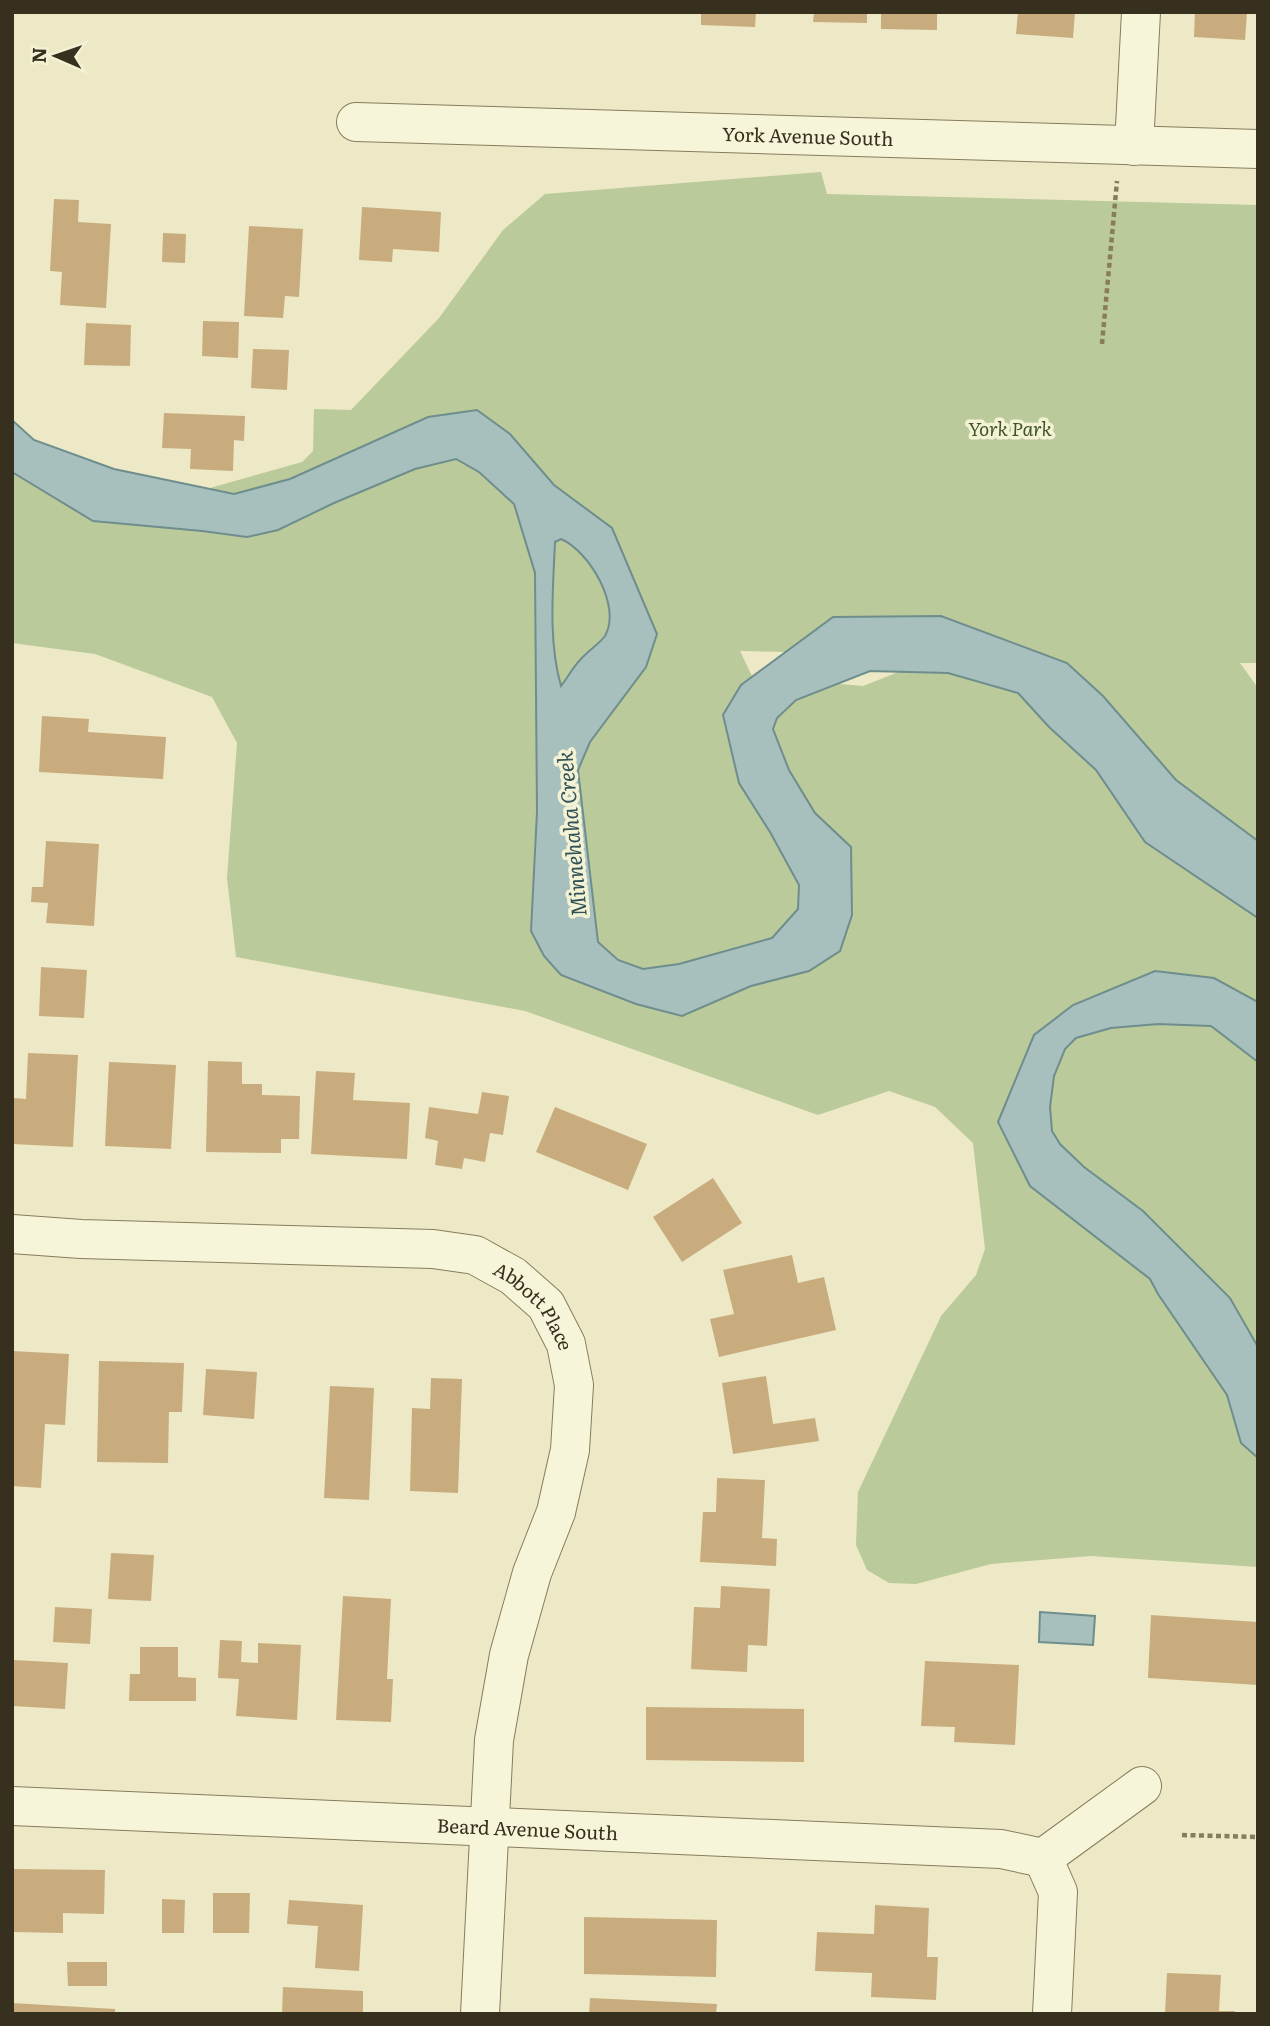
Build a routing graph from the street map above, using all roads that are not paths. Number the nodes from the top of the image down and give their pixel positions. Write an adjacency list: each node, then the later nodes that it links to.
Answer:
1 (1141, 12): 3 (street)
2 (356, 122): 3 (street, York Avenue South)
3 (1135, 146): 4 (street, York Avenue South)
4 (1258, 149)
5 (12, 1234): 8 (street, Abbott Place)
6 (1142, 1786): 9 (street)
7 (12, 1806): 8 (street, Beard Avenue South)
8 (488, 1826): 9 (street, Beard Avenue South); 10 (street, Abbott Place)
9 (1043, 1858): 11 (street)
10 (480, 2014)
11 (1052, 2014)

